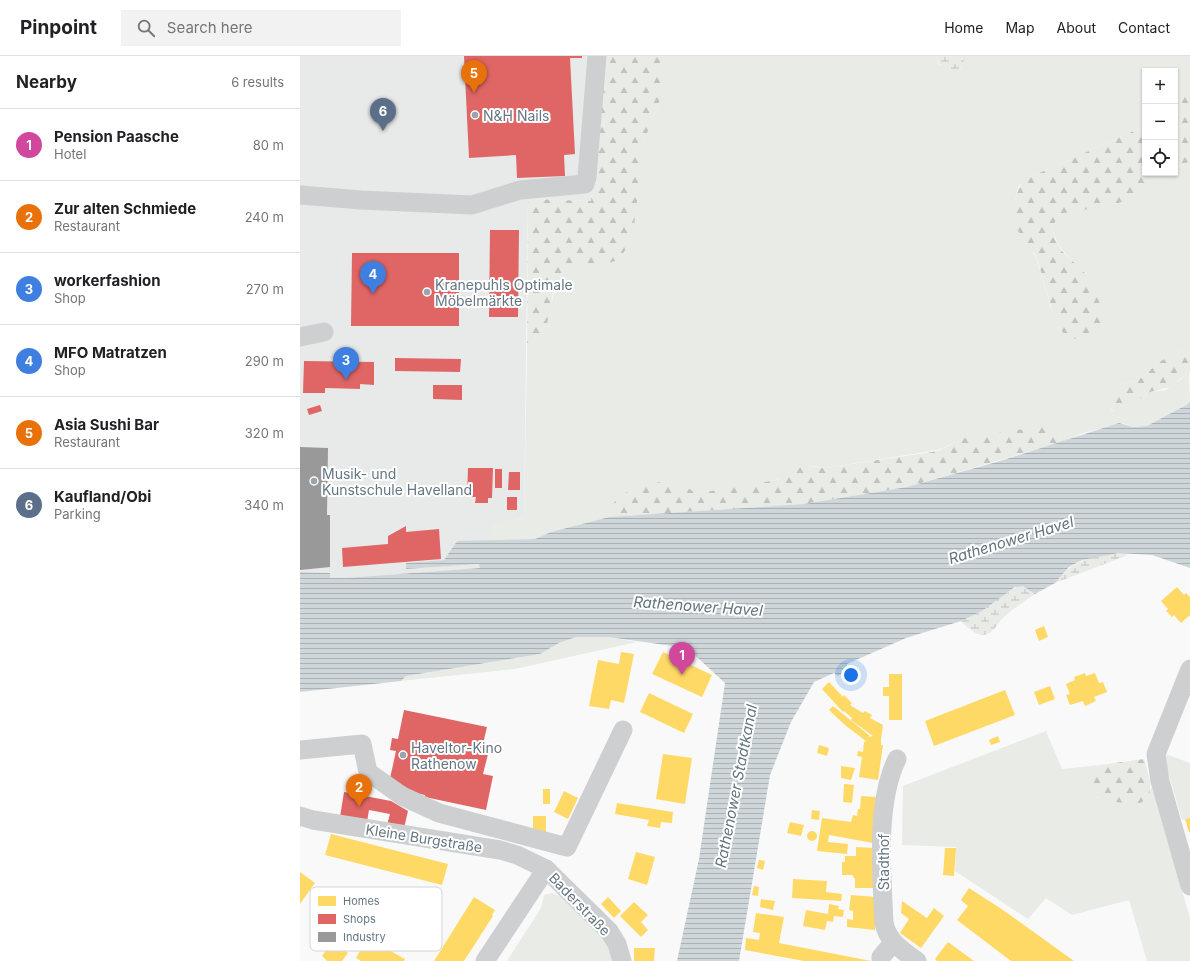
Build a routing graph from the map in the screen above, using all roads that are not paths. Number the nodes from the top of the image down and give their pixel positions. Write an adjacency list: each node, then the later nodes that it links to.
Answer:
1 (597, 56): 2 (street)
2 (300, 195)
3 (324, 332): 4 (street)
4 (300, 337)
5 (1190, 670): 11 (street)
6 (623, 730): 7 (street)
7 (300, 750)
8 (897, 759): 12 (street, Stadthof)
9 (300, 816): 10 (street, Kleine Burgstraße)
10 (546, 869): 13 (street); 14 (street, Baderstraße)
11 (1190, 886)
12 (894, 943): 15 (street); 16 (street)
13 (485, 961)
14 (622, 961)
15 (881, 961)
16 (917, 961)

